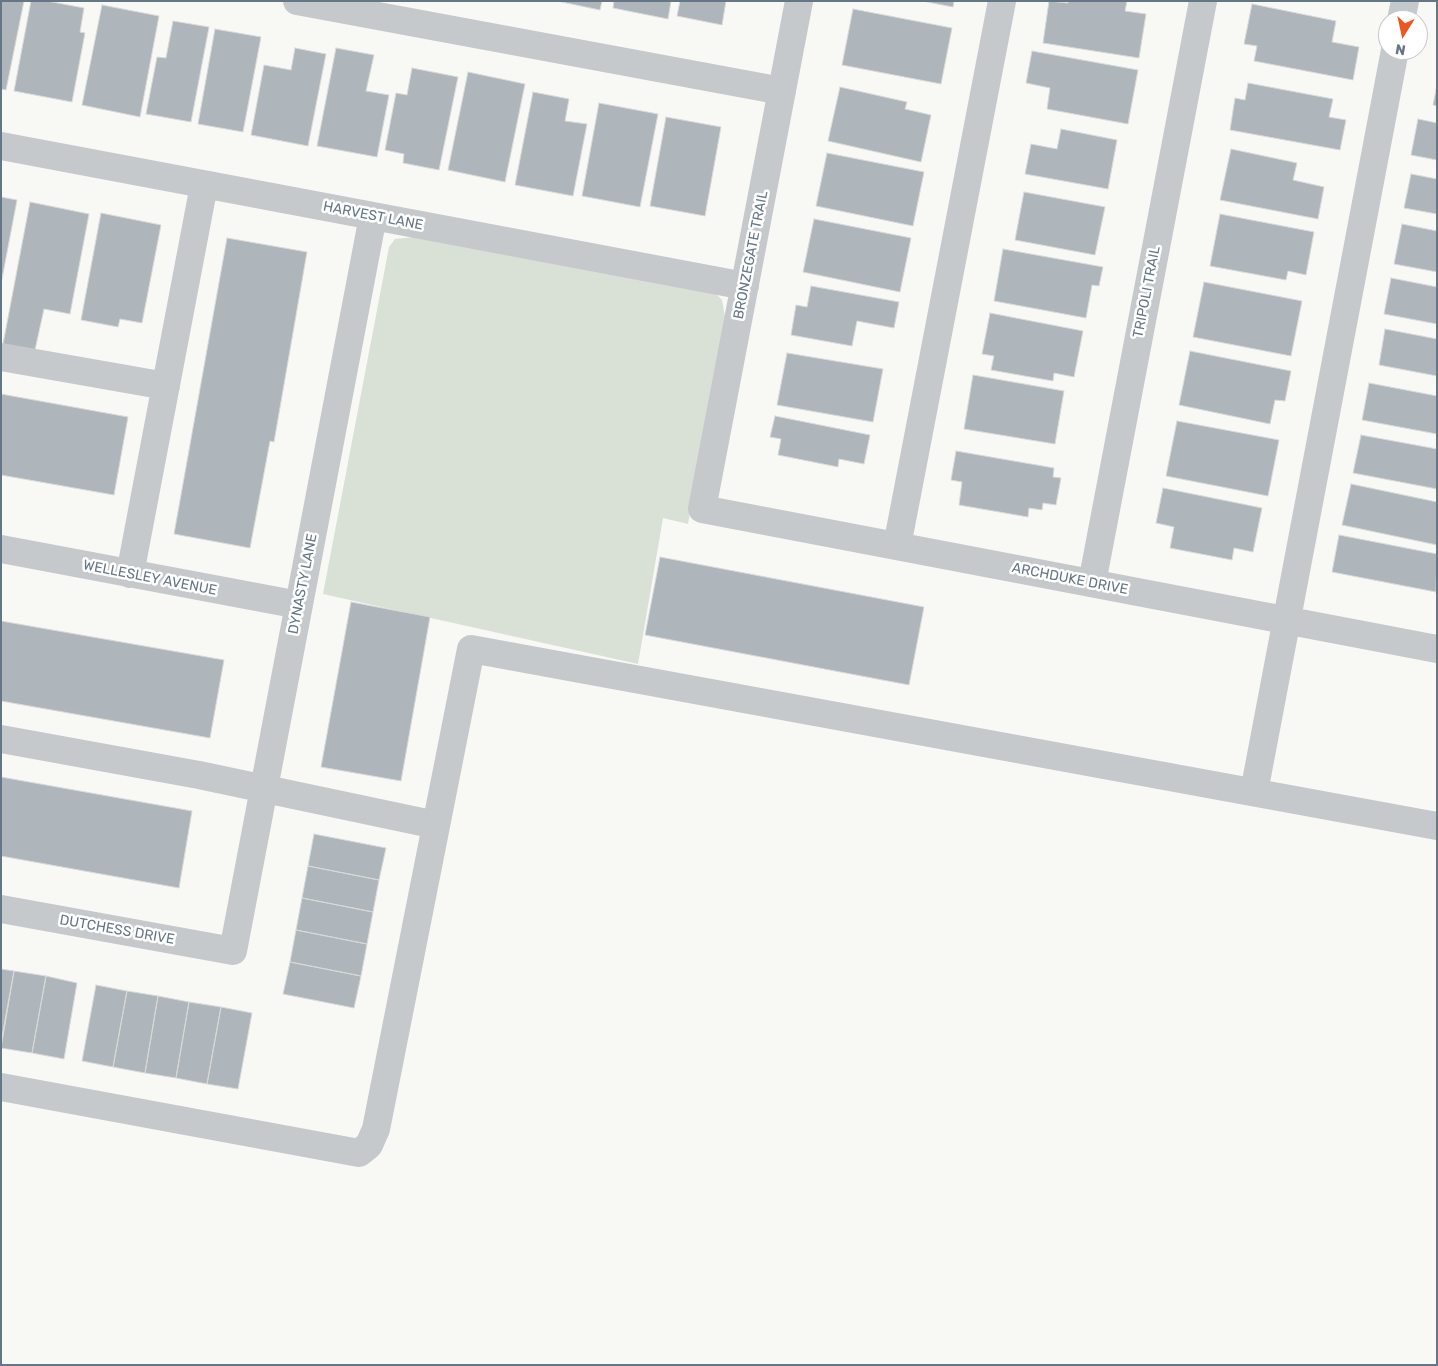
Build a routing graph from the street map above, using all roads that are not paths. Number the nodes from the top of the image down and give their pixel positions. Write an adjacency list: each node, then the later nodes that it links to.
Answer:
1 (297, 1): 6 (street)
2 (799, 1): 6 (street, BRONZEGATE TRAIL)
3 (1002, 1): 14 (street)
4 (1203, 1): 17 (street, TRIPOLI TRAIL)
5 (1393, 60): 19 (street)
6 (782, 91): 10 (street, BRONZEGATE TRAIL)
7 (1, 146): 8 (street, HARVEST LANE)
8 (204, 185): 9 (street, HARVEST LANE); 12 (street)
9 (373, 216): 10 (street, HARVEST LANE); 18 (street, DYNASTY LANE)
10 (745, 286): 13 (street, BRONZEGATE TRAIL)
11 (1, 357): 12 (street)
12 (166, 386): 16 (street)
13 (702, 509): 14 (street, ARCHDUKE DRIVE)
14 (897, 546): 17 (street, ARCHDUKE DRIVE)
15 (1, 550): 16 (street, WELLESLEY AVENUE)
16 (130, 574): 18 (street, WELLESLEY AVENUE)
17 (1092, 583): 19 (street, ARCHDUKE DRIVE)
18 (299, 605): 22 (street, DYNASTY LANE)
19 (1286, 620): 20 (street, ARCHDUKE DRIVE); 23 (street)
20 (1437, 649)
21 (1, 739): 22 (street)
22 (264, 790): 24 (street); 27 (street, DYNASTY LANE)
23 (1254, 792): 24 (street); 25 (street)
24 (436, 825): 28 (street)
25 (1437, 826)
26 (1, 909): 27 (street, DUTCHESS DRIVE)
27 (233, 951)
28 (1, 1087)

